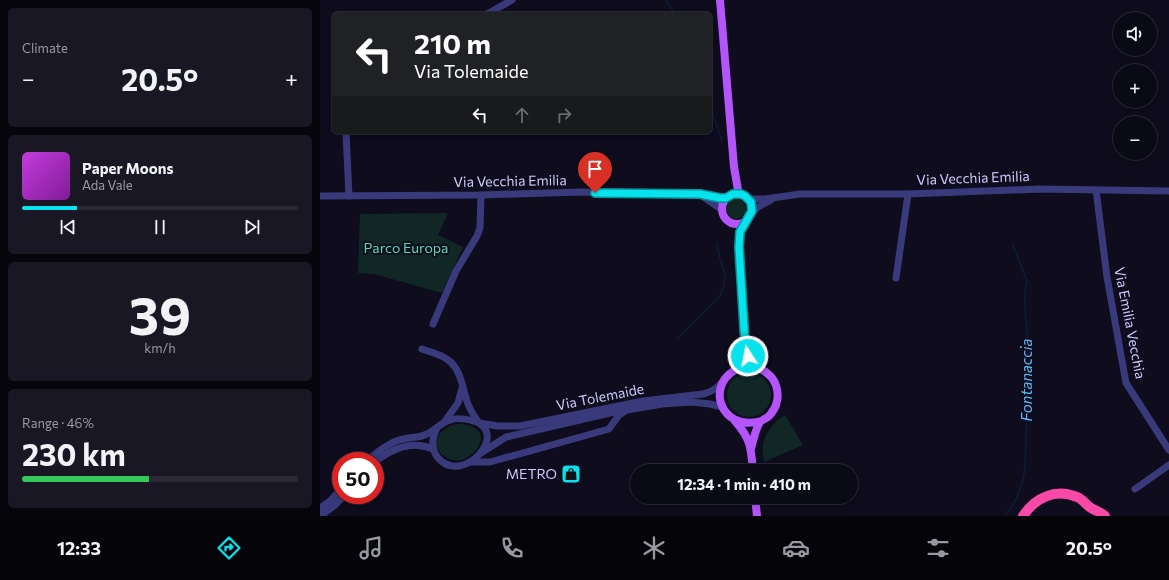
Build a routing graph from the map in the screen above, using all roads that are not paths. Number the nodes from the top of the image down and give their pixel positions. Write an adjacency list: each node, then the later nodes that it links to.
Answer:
1 (512, 0): 3 (street)
2 (720, 0): 5 (main road)
3 (491, 12)
4 (346, 134): 12 (street)
5 (734, 167): 13 (main road); 14 (main road)
6 (1096, 190): 7 (street, Via Vecchia Emilia); 9 (street, Via Vecchia Emilia); 36 (street, Via Emilia Vecchia)
7 (1169, 191)
8 (700, 194): 10 (street, Via Vecchia Emilia); 14 (street, Via Vecchia Emilia); 16 (street)
9 (908, 194): 15 (street, Via Vecchia Emilia); 20 (street)
10 (481, 195): 12 (street, Via Vecchia Emilia); 21 (street)
11 (320, 196): 12 (street, Via Vecchia Emilia)
12 (349, 196)
13 (744, 196): 14 (main road); 15 (street, Via Vecchia Emilia); 17 (main road)
14 (727, 197): 16 (main road)
15 (778, 197): 17 (street)
16 (721, 209): 18 (main road, Via Tolemaide)
17 (750, 216): 18 (main road); 19 (main road, Via Tolemaide)
18 (727, 220): 19 (main road, Via Tolemaide)
19 (739, 247): 22 (main road, Via Tolemaide)
20 (896, 278)
21 (433, 324)
22 (745, 343): 24 (main road, Via Tolemaide); 25 (main road, Via Tolemaide)
23 (422, 349): 26 (street)
24 (754, 366): 25 (main road); 31 (main road)
25 (734, 370): 27 (main road, Via Tolemaide)
26 (462, 382): 32 (street); 33 (street, Via Tolemaide)
27 (723, 382): 28 (main road); 32 (street, Via Tolemaide)
28 (722, 407): 29 (street, Via Tolemaide); 30 (main road)
29 (625, 411): 38 (street, Via Tolemaide); 40 (street)
30 (735, 420): 31 (main road); 34 (main road)
31 (761, 421): 34 (main road)
32 (479, 423): 33 (street, Via Tolemaide); 38 (street)
33 (440, 425): 35 (street, Via Tolemaide); 37 (street, Via Tolemaide)
34 (751, 448): 41 (main road)
35 (433, 449): 39 (street); 40 (street, Via Tolemaide)
36 (1169, 450)
37 (378, 452)
38 (481, 453): 40 (street, Via Tolemaide)
39 (384, 455)
40 (470, 462)
41 (752, 464)
42 (1169, 465): 43 (street)
43 (1135, 489)
44 (332, 499): 47 (street)
45 (336, 504): 49 (street)
46 (756, 504): 50 (main road)
47 (320, 508)
48 (1092, 512): 51 (highway); 52 (highway)
49 (320, 516)
50 (757, 516)
51 (1023, 516)
52 (1105, 516)

